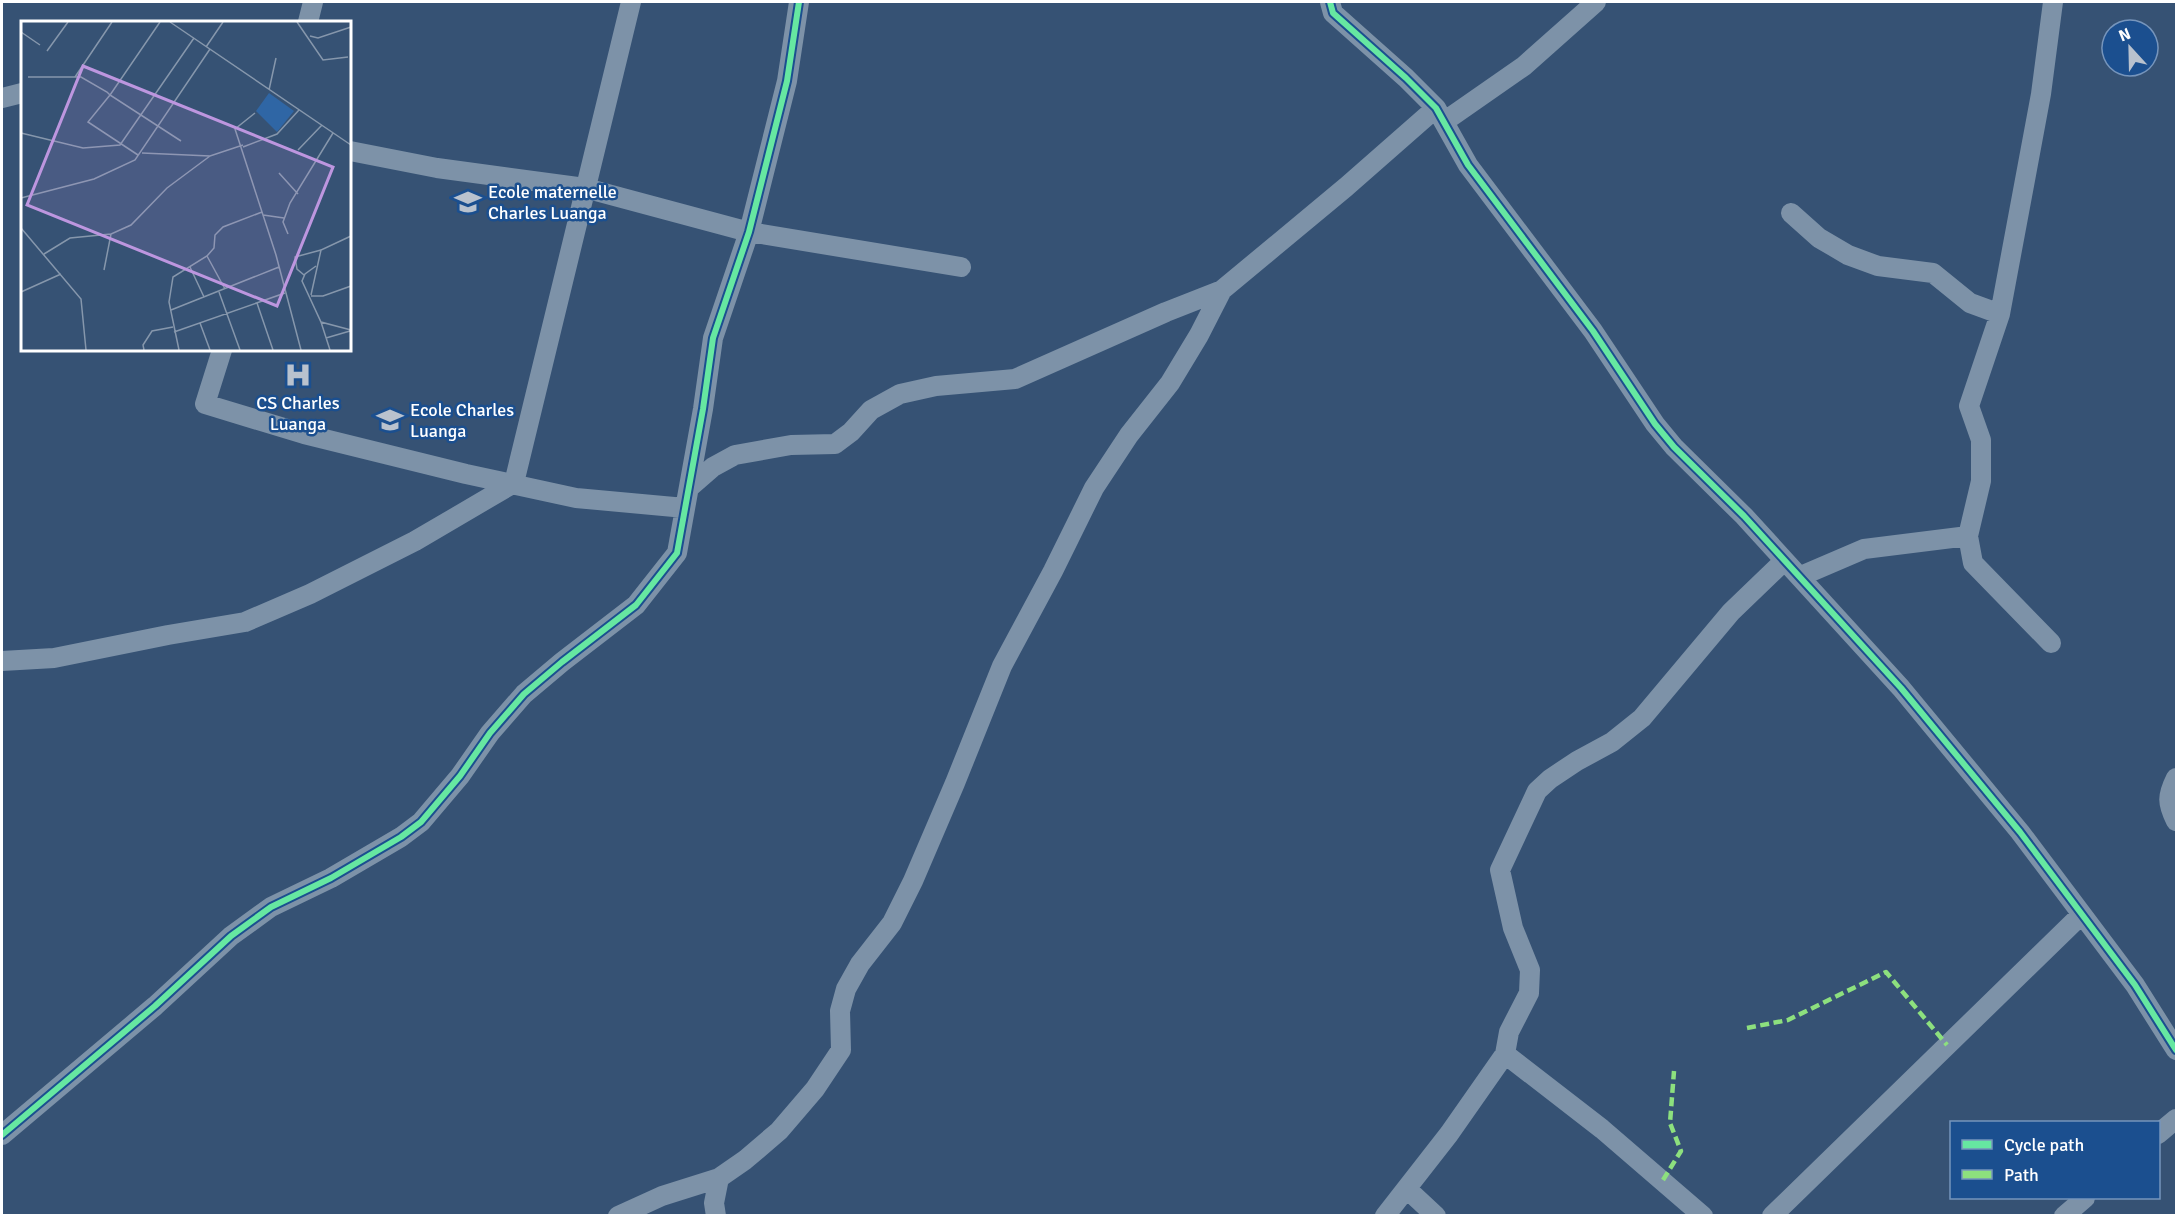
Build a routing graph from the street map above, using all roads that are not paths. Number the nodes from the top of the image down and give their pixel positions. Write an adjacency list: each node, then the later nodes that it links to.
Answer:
1 (313, 2): 7 (street)
2 (631, 2): 12 (street)
3 (799, 2): 14 (street)
4 (1330, 2): 10 (street)
5 (1596, 2): 10 (street)
6 (2054, 2): 17 (street)
7 (308, 21)
8 (21, 93): 9 (street)
9 (2, 98)
10 (1440, 114): 16 (street); 23 (street)
11 (351, 151): 12 (street)
12 (585, 188): 14 (street); 19 (street)
13 (1791, 213): 17 (street)
14 (749, 232): 15 (street); 20 (street)
15 (961, 267)
16 (1222, 290): 20 (street); 35 (street)
17 (2000, 314): 22 (street)
18 (222, 351): 19 (street)
19 (514, 483): 21 (street); 26 (street)
20 (690, 487): 21 (street)
21 (685, 508): 34 (street)
22 (1968, 536): 24 (street); 25 (street)
23 (1784, 561): 24 (street); 31 (street)
24 (1801, 576): 29 (street)
25 (2051, 643)
26 (2, 661)
27 (2176, 778): 28 (street)
28 (2176, 821)
29 (2081, 915): 30 (street); 43 (street)
30 (2176, 1050)
31 (1504, 1054): 36 (street); 42 (street)
32 (2176, 1119): 33 (street)
33 (2160, 1132)
34 (2, 1135)
35 (719, 1178): 38 (street); 39 (street)
36 (1407, 1189): 40 (street); 41 (street)
37 (2083, 1199): 44 (street)
38 (618, 1215)
39 (716, 1215)
40 (1385, 1215)
41 (1436, 1215)
42 (1703, 1215)
43 (1773, 1215)
44 (2064, 1215)

